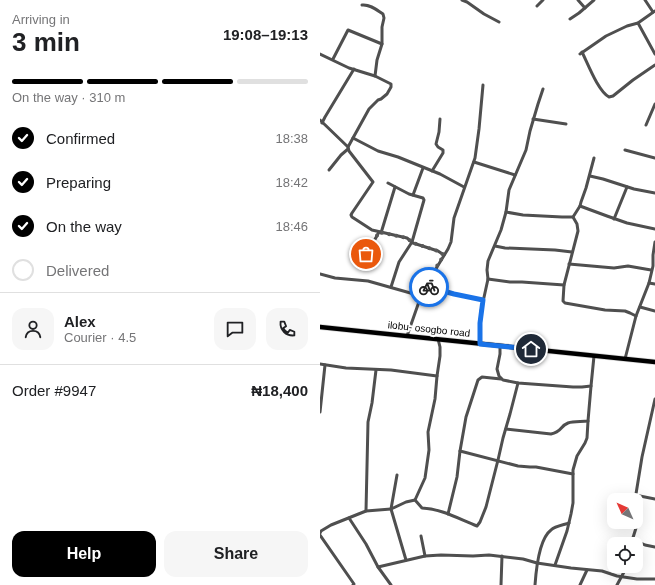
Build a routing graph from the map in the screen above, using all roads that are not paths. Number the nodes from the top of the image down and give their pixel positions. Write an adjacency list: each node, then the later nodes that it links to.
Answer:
1 (462, 0): 6 (street)
2 (543, 0): 8 (street)
3 (578, 0): 9 (street)
4 (594, 0): 9 (street)
5 (645, 0): 10 (street)
6 (468, 1): 12 (street)
7 (362, 5): 14 (street)
8 (537, 6)
9 (585, 8): 11 (street)
10 (654, 12): 13 (street)
11 (570, 19)
12 (499, 22)
13 (638, 23): 16 (street); 18 (street)
14 (382, 44): 17 (street); 20 (street)
15 (320, 54): 17 (street)
16 (655, 54)
17 (333, 59): 19 (street)
18 (655, 65)
19 (354, 69): 20 (street); 26 (street)
20 (375, 76): 29 (street)
21 (483, 85): 34 (street)
22 (543, 89): 25 (street)
23 (655, 104): 28 (street)
24 (440, 119): 37 (street)
25 (534, 119): 27 (street); 38 (street)
26 (321, 122): 30 (street)
27 (566, 124)
28 (646, 125)
29 (353, 138): 30 (street); 35 (street)
30 (348, 148): 36 (street); 51 (street)
31 (625, 150): 33 (street)
32 (594, 158): 39 (street)
33 (655, 158)
34 (474, 162): 38 (street); 42 (street)
35 (423, 168): 37 (street); 45 (street)
36 (329, 170)
37 (432, 172): 42 (street)
38 (515, 175): 47 (street)
39 (590, 176): 43 (street); 46 (street)
40 (388, 183): 41 (street)
41 (395, 187): 45 (street); 51 (street)
42 (464, 187): 57 (street)
43 (627, 187): 44 (street); 49 (street)
44 (655, 193)
45 (413, 195): 52 (street)
46 (580, 206): 48 (street); 49 (street)
47 (506, 212): 48 (street); 54 (street)
48 (573, 217): 55 (street)
49 (614, 219): 50 (street)
50 (655, 229)
51 (380, 232): 52 (street); 56 (street)
52 (412, 242): 57 (street); 66 (street)
53 (655, 242): 59 (street)
54 (495, 246): 55 (street); 61 (street)
55 (572, 252): 58 (street)
56 (366, 254)
57 (444, 255): 65 (street)
58 (569, 264): 59 (street); 64 (street)
59 (651, 270): 62 (street)
60 (320, 274): 66 (street)
61 (488, 278): 64 (street); 68 (street)
62 (649, 283): 63 (street); 69 (street)
63 (655, 284)
64 (564, 285): 71 (street)
65 (427, 286): 67 (street); 68 (street)
66 (391, 287): 67 (street)
67 (421, 296): 73 (street)
68 (483, 300): 75 (street)
69 (640, 307): 70 (street); 71 (street)
70 (655, 311)
71 (636, 316): 78 (street)
72 (320, 327): 73 (main road, ilobu- osogbo road)
73 (407, 336): 74 (main road, ilobu- osogbo road)
74 (438, 339): 75 (main road, ilobu- osogbo road); 83 (street)
75 (480, 344): 76 (main road, ilobu- osogbo road)
76 (500, 346): 77 (main road, ilobu- osogbo road); 84 (street)
77 (594, 356): 78 (main road, ilobu- osogbo road); 86 (street)
78 (625, 359): 79 (main road, ilobu- osogbo road)
79 (655, 362)
80 (320, 364): 81 (street)
81 (325, 365): 82 (street); 88 (street)
82 (376, 370): 83 (street); 100 (street)
83 (436, 376): 98 (street)
84 (501, 379): 85 (street); 91 (street)
85 (518, 383): 86 (street); 90 (street)
86 (591, 386): 89 (street)
87 (655, 399): 95 (street)
88 (320, 412)
89 (588, 421): 90 (street); 93 (street)
90 (506, 429): 92 (street)
91 (460, 450): 92 (street); 101 (street)
92 (498, 460): 93 (street); 101 (street)
93 (573, 474): 103 (street)
94 (397, 475): 99 (street)
95 (635, 493)
96 (643, 496): 97 (street)
97 (655, 498)
98 (415, 500): 99 (street); 101 (street)
99 (391, 509): 100 (street); 110 (street)
100 (366, 511): 102 (street)
101 (448, 514)
102 (349, 518): 104 (street); 113 (street)
103 (569, 523): 111 (street); 112 (street)
104 (320, 534): 118 (street)
105 (421, 536): 108 (street)
106 (643, 544): 107 (street)
107 (655, 547)
108 (425, 556): 109 (street); 110 (street)
109 (502, 556): 111 (street); 120 (street)
110 (406, 560): 113 (street)
111 (537, 563): 112 (street); 121 (street)
112 (555, 566): 114 (street)
113 (378, 567): 119 (street)
114 (587, 570): 116 (street); 122 (street)
115 (623, 573): 116 (street)
116 (621, 576): 117 (street); 123 (street)
117 (655, 579)
118 (353, 585)
119 (391, 585)
120 (501, 585)
121 (535, 585)
122 (580, 585)
123 (617, 585)

